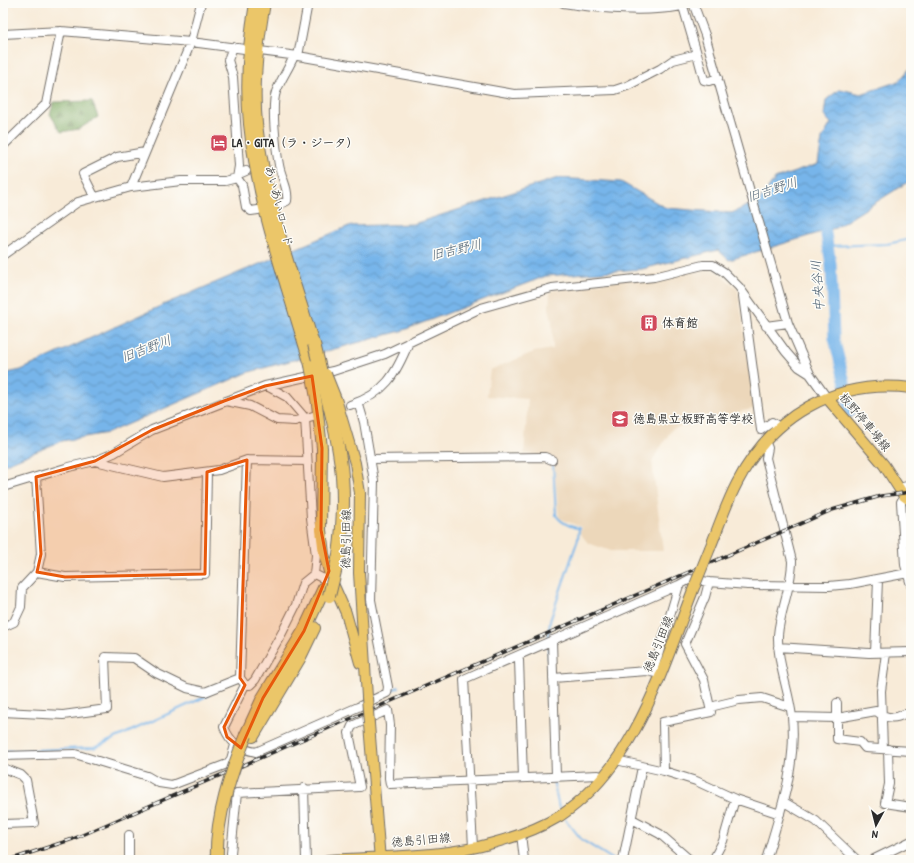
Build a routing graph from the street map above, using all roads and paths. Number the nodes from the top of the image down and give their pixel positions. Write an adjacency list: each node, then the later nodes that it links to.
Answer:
1 (201, 3): 10 (street)
2 (256, 3): 12 (main road, あいあいロード)
3 (265, 3): 12 (main road, あいあいロード)
4 (308, 3): 14 (street)
5 (563, 3): 7 (street)
6 (693, 3): 15 (street)
7 (682, 4): 13 (street)
8 (61, 31): 9 (street); 10 (street); 16 (street)
9 (3, 34)
10 (191, 42): 11 (street); 17 (street)
11 (233, 47): 12 (street); 18 (street)
12 (253, 50): 14 (street); 23 (main road, あいあいロード)
13 (697, 54): 14 (street); 15 (street)
14 (296, 56): 21 (street)
15 (719, 81): 26 (street)
16 (3, 146)
17 (145, 152): 19 (street); 20 (street)
18 (241, 175): 19 (street); 22 (street)
19 (131, 187): 20 (street)
20 (94, 196): 24 (street)
21 (280, 204)
22 (258, 210)
23 (272, 217): 29 (main road, あいあいロード); 30 (main road, あいあいロード)
24 (3, 255)
25 (743, 295): 27 (street); 28 (street); 38 (street)
26 (788, 323): 27 (street); 31 (street)
27 (766, 326): 31 (street)
28 (409, 342): 32 (street); 40 (street)
29 (314, 344): 36 (highway, bridge)
30 (310, 365): 36 (highway, bridge)
31 (810, 374): 34 (street)
32 (267, 386): 35 (street); 37 (street)
33 (911, 388): 34 (main road, 徳島引田線)
34 (827, 398): 38 (main road, 徳島引田線); 49 (main road, 板野停車場線)
35 (224, 401): 37 (street); 43 (street)
36 (326, 402): 51 (main road, 徳島引田線); 59 (main road, 徳島引田線); 59 (highway)
37 (309, 417): 44 (street)
38 (779, 427): 39 (main road, 徳島引田線)
39 (765, 441): 57 (street); 67 (main road, 徳島引田線, bridge)
40 (371, 459): 42 (street); 52 (street)
41 (247, 460): 44 (street); 45 (street); 69 (street)
42 (552, 460)
43 (95, 461): 45 (street); 46 (street)
44 (307, 461): 53 (street)
45 (207, 472): 50 (street)
46 (36, 477): 48 (street); 50 (street)
47 (911, 485): 49 (street)
48 (3, 487)
49 (905, 495): 54 (street)
50 (37, 572): 60 (street)
51 (359, 573): 52 (street); 70 (main road, 徳島引田線)
52 (371, 573): 80 (street)
53 (314, 574): 59 (street); 69 (street)
54 (910, 578): 55 (street)
55 (878, 580): 57 (street); 64 (street)
56 (709, 582): 57 (street); 58 (street); 72 (street)
57 (790, 584): 62 (street)
58 (679, 585): 61 (street); 67 (street)
59 (328, 588): 70 (main road, 徳島引田線); 79 (highway)
60 (3, 627)
61 (549, 642): 68 (street); 91 (street)
62 (778, 647): 64 (street); 73 (street)
63 (911, 652): 65 (street)
64 (875, 653): 65 (street)
65 (886, 653): 76 (street)
66 (519, 660): 90 (street)
67 (656, 673): 68 (street); 84 (main road, 徳島引田線)
68 (553, 678): 88 (street)
69 (242, 682): 74 (street); 80 (street)
70 (365, 682): 103 (main road, 徳島引田線, bridge)
71 (837, 703): 78 (street)
72 (710, 707): 73 (street); 87 (street)
73 (790, 707): 77 (street)
74 (3, 712)
75 (911, 714): 76 (street)
76 (882, 716): 78 (street); 81 (street)
77 (792, 717): 78 (street); 94 (street)
78 (837, 718): 81 (street)
79 (249, 736): 105 (highway, bridge); 106 (highway)
80 (235, 745): 83 (street)
81 (886, 749): 82 (street); 95 (street)
82 (911, 751)
83 (3, 756)
84 (616, 760): 85 (street); 89 (main road, 徳島引田線)
85 (642, 767): 87 (street); 97 (street)
86 (3, 768): 98 (street)
87 (664, 771): 93 (street)
88 (556, 776): 89 (street); 90 (street)
89 (603, 777): 99 (main road, 徳島引田線)
90 (524, 778): 91 (street)
91 (469, 780): 92 (street); 102 (street)
92 (304, 788): 107 (street); 108 (street)
93 (735, 799): 96 (street); 113 (street)
94 (784, 802): 96 (street); 115 (street)
95 (911, 807)
96 (780, 814): 114 (street)
97 (632, 819): 111 (street); 112 (street)
98 (3, 824)
99 (521, 834): 102 (main road, 徳島引田線); 110 (street)
100 (129, 835): 104 (street)
101 (911, 841): 116 (street)
102 (473, 848): 103 (main road, 徳島引田線)
103 (380, 858): 109 (main road)
104 (129, 860)
105 (217, 860)
106 (223, 860)
107 (232, 860)
108 (306, 860)
109 (328, 860)
110 (524, 860)
111 (623, 860)
112 (690, 860)
113 (713, 860)
114 (766, 860)
115 (858, 860)
116 (872, 860)

